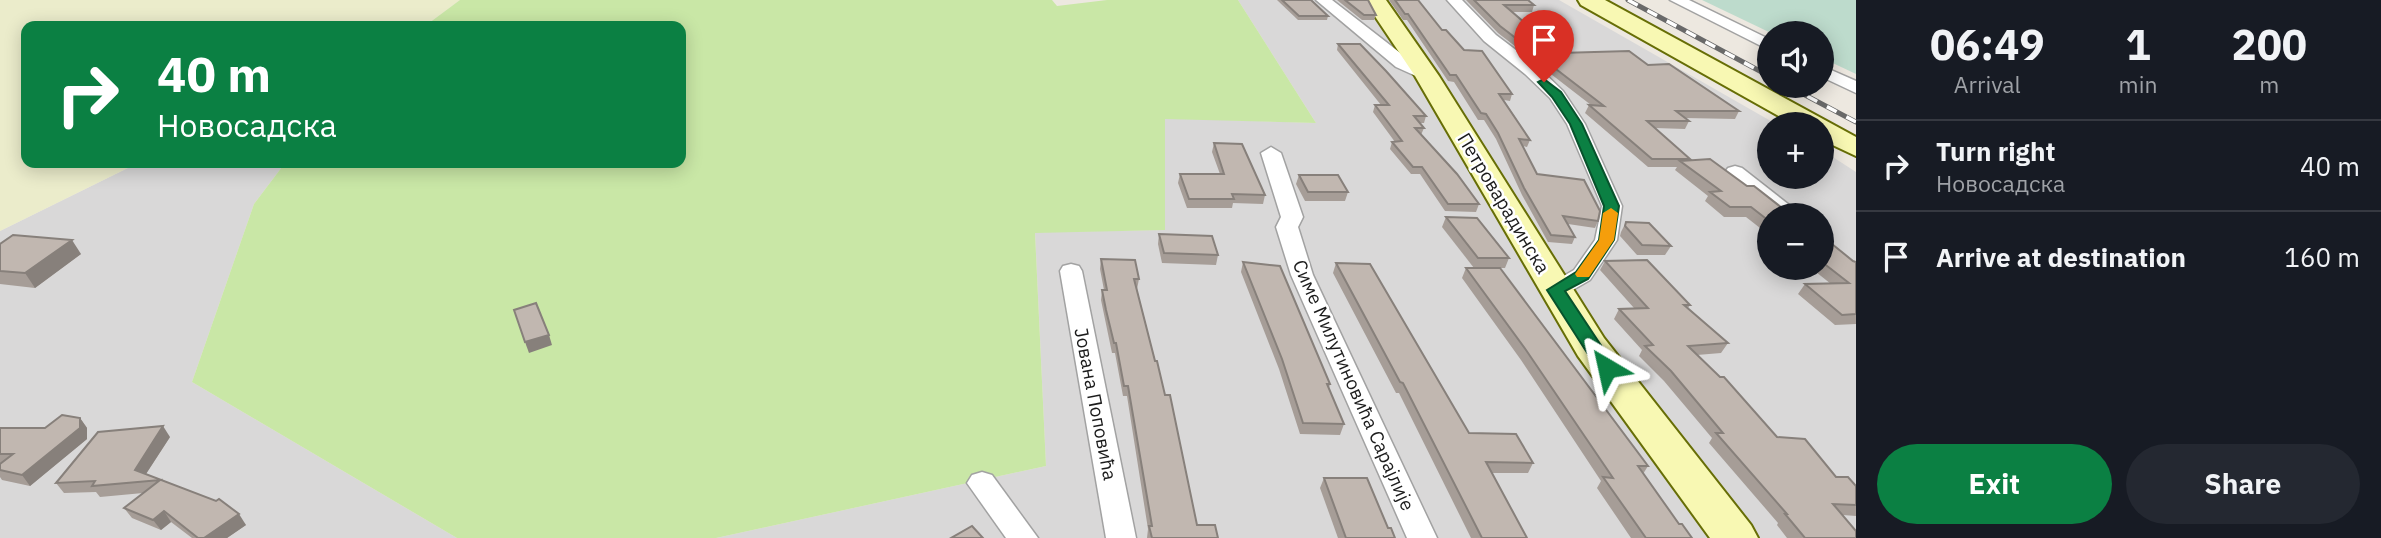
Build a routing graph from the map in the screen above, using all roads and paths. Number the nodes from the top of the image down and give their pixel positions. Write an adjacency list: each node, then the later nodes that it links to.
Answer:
1 (1324, 0): 7 (street)
2 (1376, 0): 7 (street, Петроварадинска)
3 (1454, 0): 17 (street)
4 (1589, 0): 10 (street)
5 (1677, 0): 6 (street)
6 (1757, 39)
7 (1427, 76): 17 (street, Петроварадинска)
8 (1834, 77): 9 (street)
9 (1856, 88)
10 (1790, 112)
11 (1834, 137): 12 (street)
12 (1856, 149)
13 (1271, 153): 21 (street, Симе Милутиновића Сарајлије)
14 (1735, 172): 15 (street)
15 (1776, 203)
16 (1071, 271): 20 (street, Јована Поповића)
17 (1556, 290): 22 (street, Петроварадинска)
18 (982, 483): 19 (street)
19 (1023, 538)
20 (1121, 538)
21 (1422, 538)
22 (1735, 538)

